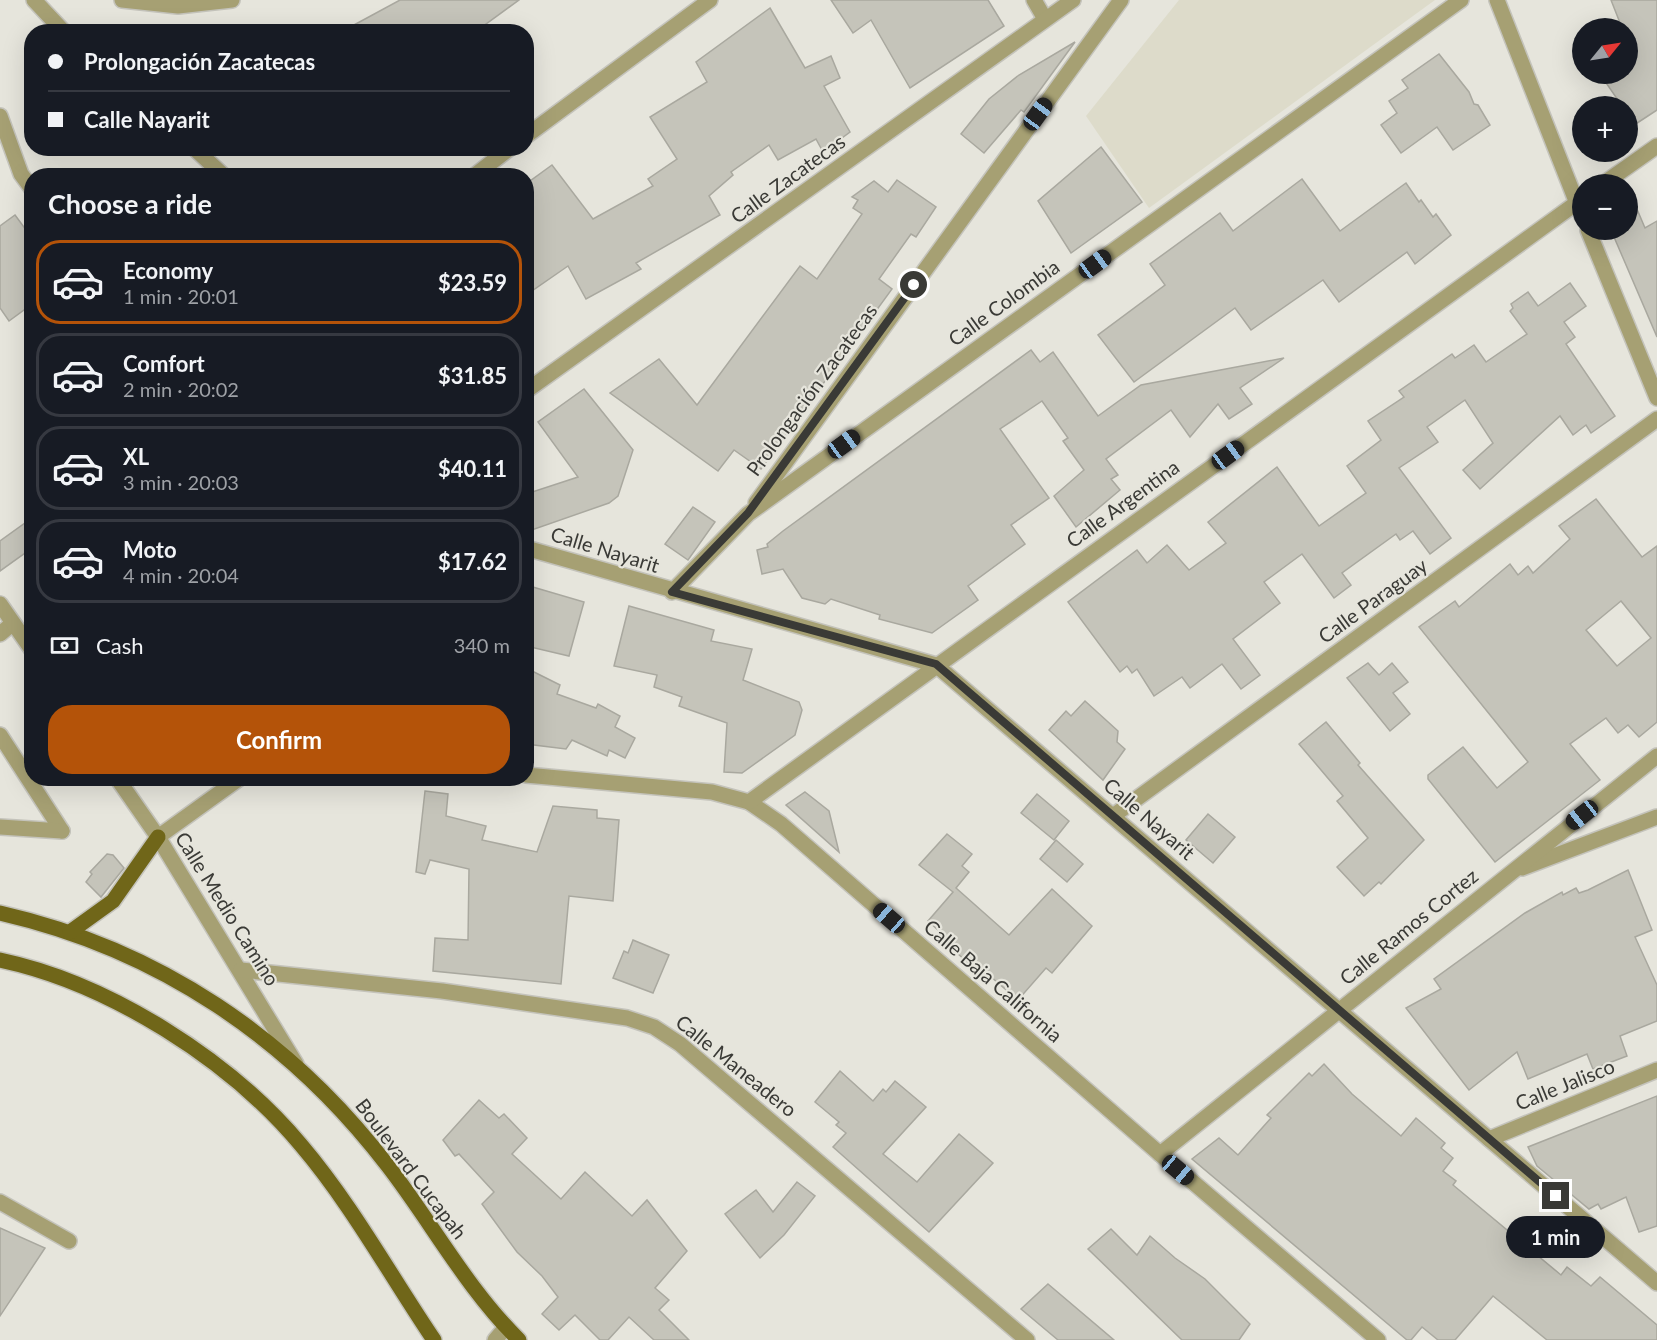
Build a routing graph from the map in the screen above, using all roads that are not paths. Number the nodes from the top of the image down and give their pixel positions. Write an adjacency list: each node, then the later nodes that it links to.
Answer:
1 (34, 0): 11 (street)
2 (122, 0): 3 (street)
3 (232, 0)
4 (710, 0): 13 (street)
5 (1034, 0): 10 (street)
6 (1073, 0): 10 (street, Calle Zacatecas)
7 (1121, 0): 27 (street, Prolongación Zacatecas)
8 (1461, 0): 27 (street, Calle Colombia)
9 (1497, 0): 21 (street)
10 (1045, 19): 24 (street, Calle Zacatecas)
11 (56, 24)
12 (0, 116): 20 (street)
13 (534, 130)
14 (1657, 146): 19 (street)
15 (203, 156): 17 (street)
16 (500, 156): 18 (street)
17 (215, 168)
18 (484, 168)
19 (1617, 174)
20 (24, 178)
21 (1572, 184)
22 (1572, 212): 34 (street, Calle Argentina)
23 (1592, 240): 25 (street)
24 (534, 385)
25 (1657, 398)
26 (1657, 419): 43 (street, Calle Paraguay)
27 (748, 513): 29 (street, Calle Colombia)
28 (534, 550): 29 (street, Calle Nayarit)
29 (672, 592): 34 (street, Calle Nayarit)
30 (0, 604): 31 (street)
31 (13, 623): 32 (street); 33 (street)
32 (0, 634)
33 (24, 639)
34 (936, 664): 42 (street, Calle Argentina); 43 (street, Calle Nayarit)
35 (0, 735): 37 (street)
36 (1657, 756): 47 (street, Calle Ramos Cortez)
37 (24, 772)
38 (534, 776): 42 (street, Calle Baja California)
39 (33, 786): 45 (street)
40 (123, 786): 46 (street, Calle Medio Camino)
41 (229, 786): 46 (street)
42 (749, 802): 56 (street, Calle Baja California)
43 (1113, 816): 52 (street, Calle Nayarit)
44 (1657, 817): 47 (street)
45 (0, 827)
46 (158, 837): 49 (main road); 51 (street, Calle Medio Camino)
47 (1507, 874): 52 (street, Calle Ramos Cortez)
48 (0, 913): 49 (main road, Boulevard Cucapah)
49 (70, 932): 53 (main road, Boulevard Cucapah)
50 (0, 960): 61 (main road)
51 (241, 970): 53 (street, Calle Medio Camino); 64 (street, Calle Maneadero)
52 (1340, 1010): 55 (street, Calle Nayarit); 56 (street, Calle Ramos Cortez)
53 (296, 1064): 60 (main road, Boulevard Cucapah)
54 (1657, 1070): 55 (street, Calle Jalisco)
55 (1489, 1139): 59 (street, Calle Nayarit)
56 (1160, 1154): 65 (street, Calle Baja California)
57 (0, 1202): 58 (street)
58 (69, 1241)
59 (1657, 1283)
60 (506, 1327): 62 (street); 63 (main road, Boulevard Cucapah)
61 (434, 1340)
62 (495, 1340)
63 (519, 1340)
64 (1027, 1340)
65 (1378, 1340)

